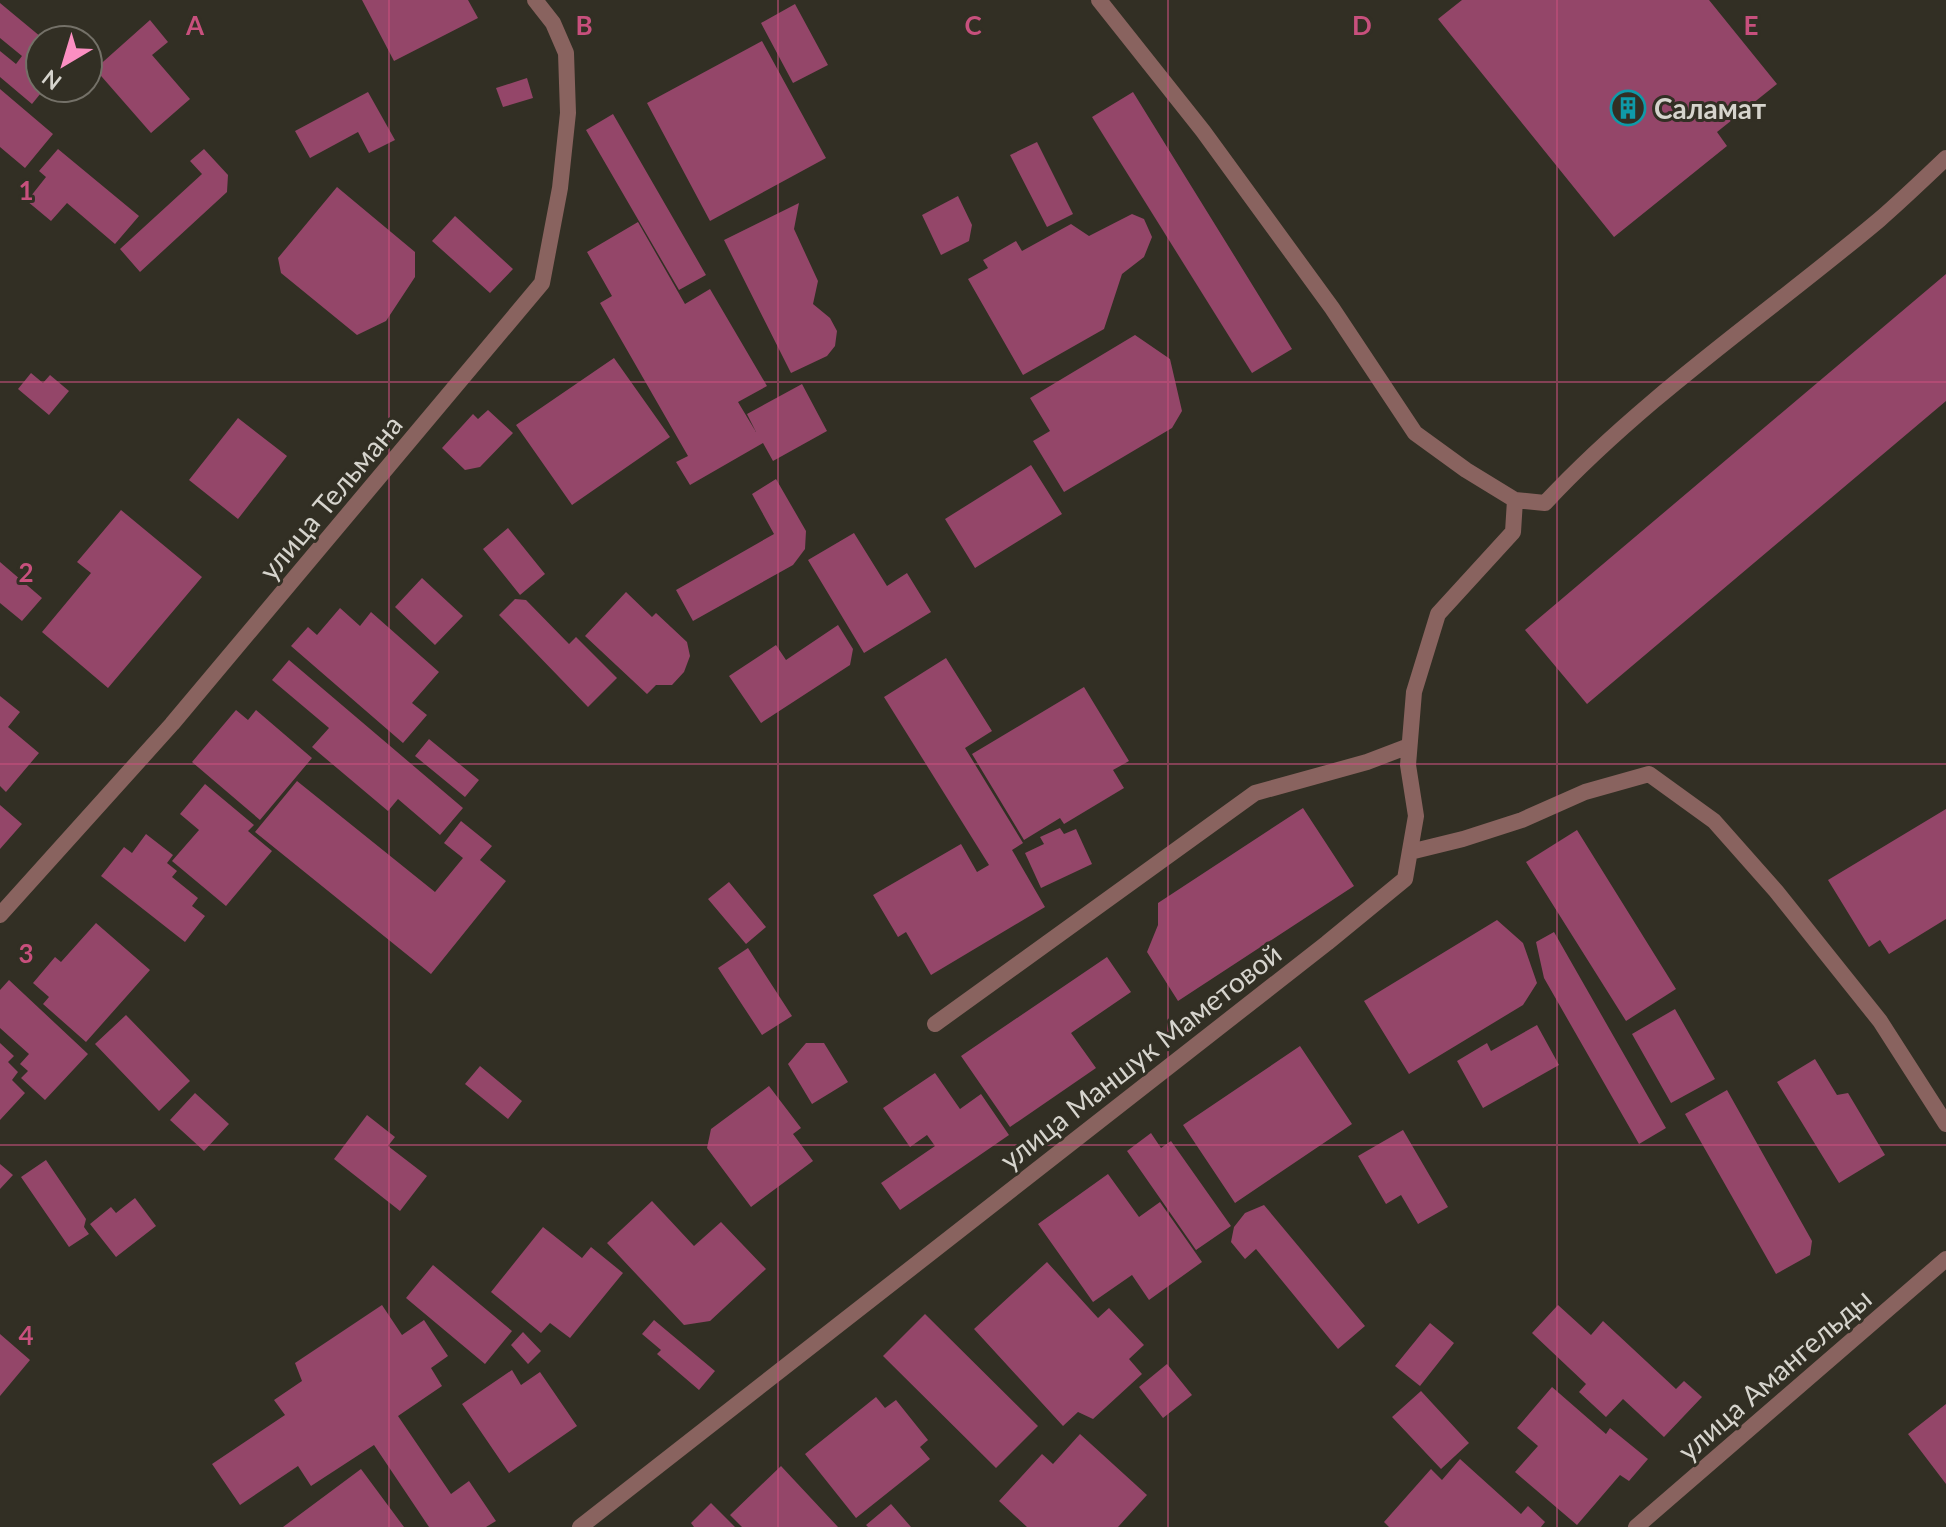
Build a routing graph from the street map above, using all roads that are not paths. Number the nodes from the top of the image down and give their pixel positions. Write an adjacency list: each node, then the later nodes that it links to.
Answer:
1 (535, 0): 7 (street, улица Тельмана)
2 (1099, 0): 4 (street)
3 (1946, 158): 4 (street)
4 (1515, 500): 5 (street, улица Маншук Маметовой)
5 (1409, 746): 6 (street, улица Маншук Маметовой); 8 (street)
6 (1410, 852): 9 (street); 11 (street, улица Маншук Маметовой)
7 (0, 915)
8 (935, 1024)
9 (1946, 1124)
10 (1946, 1259): 12 (street, улица Амангельды)
11 (580, 1527)
12 (1636, 1527)

